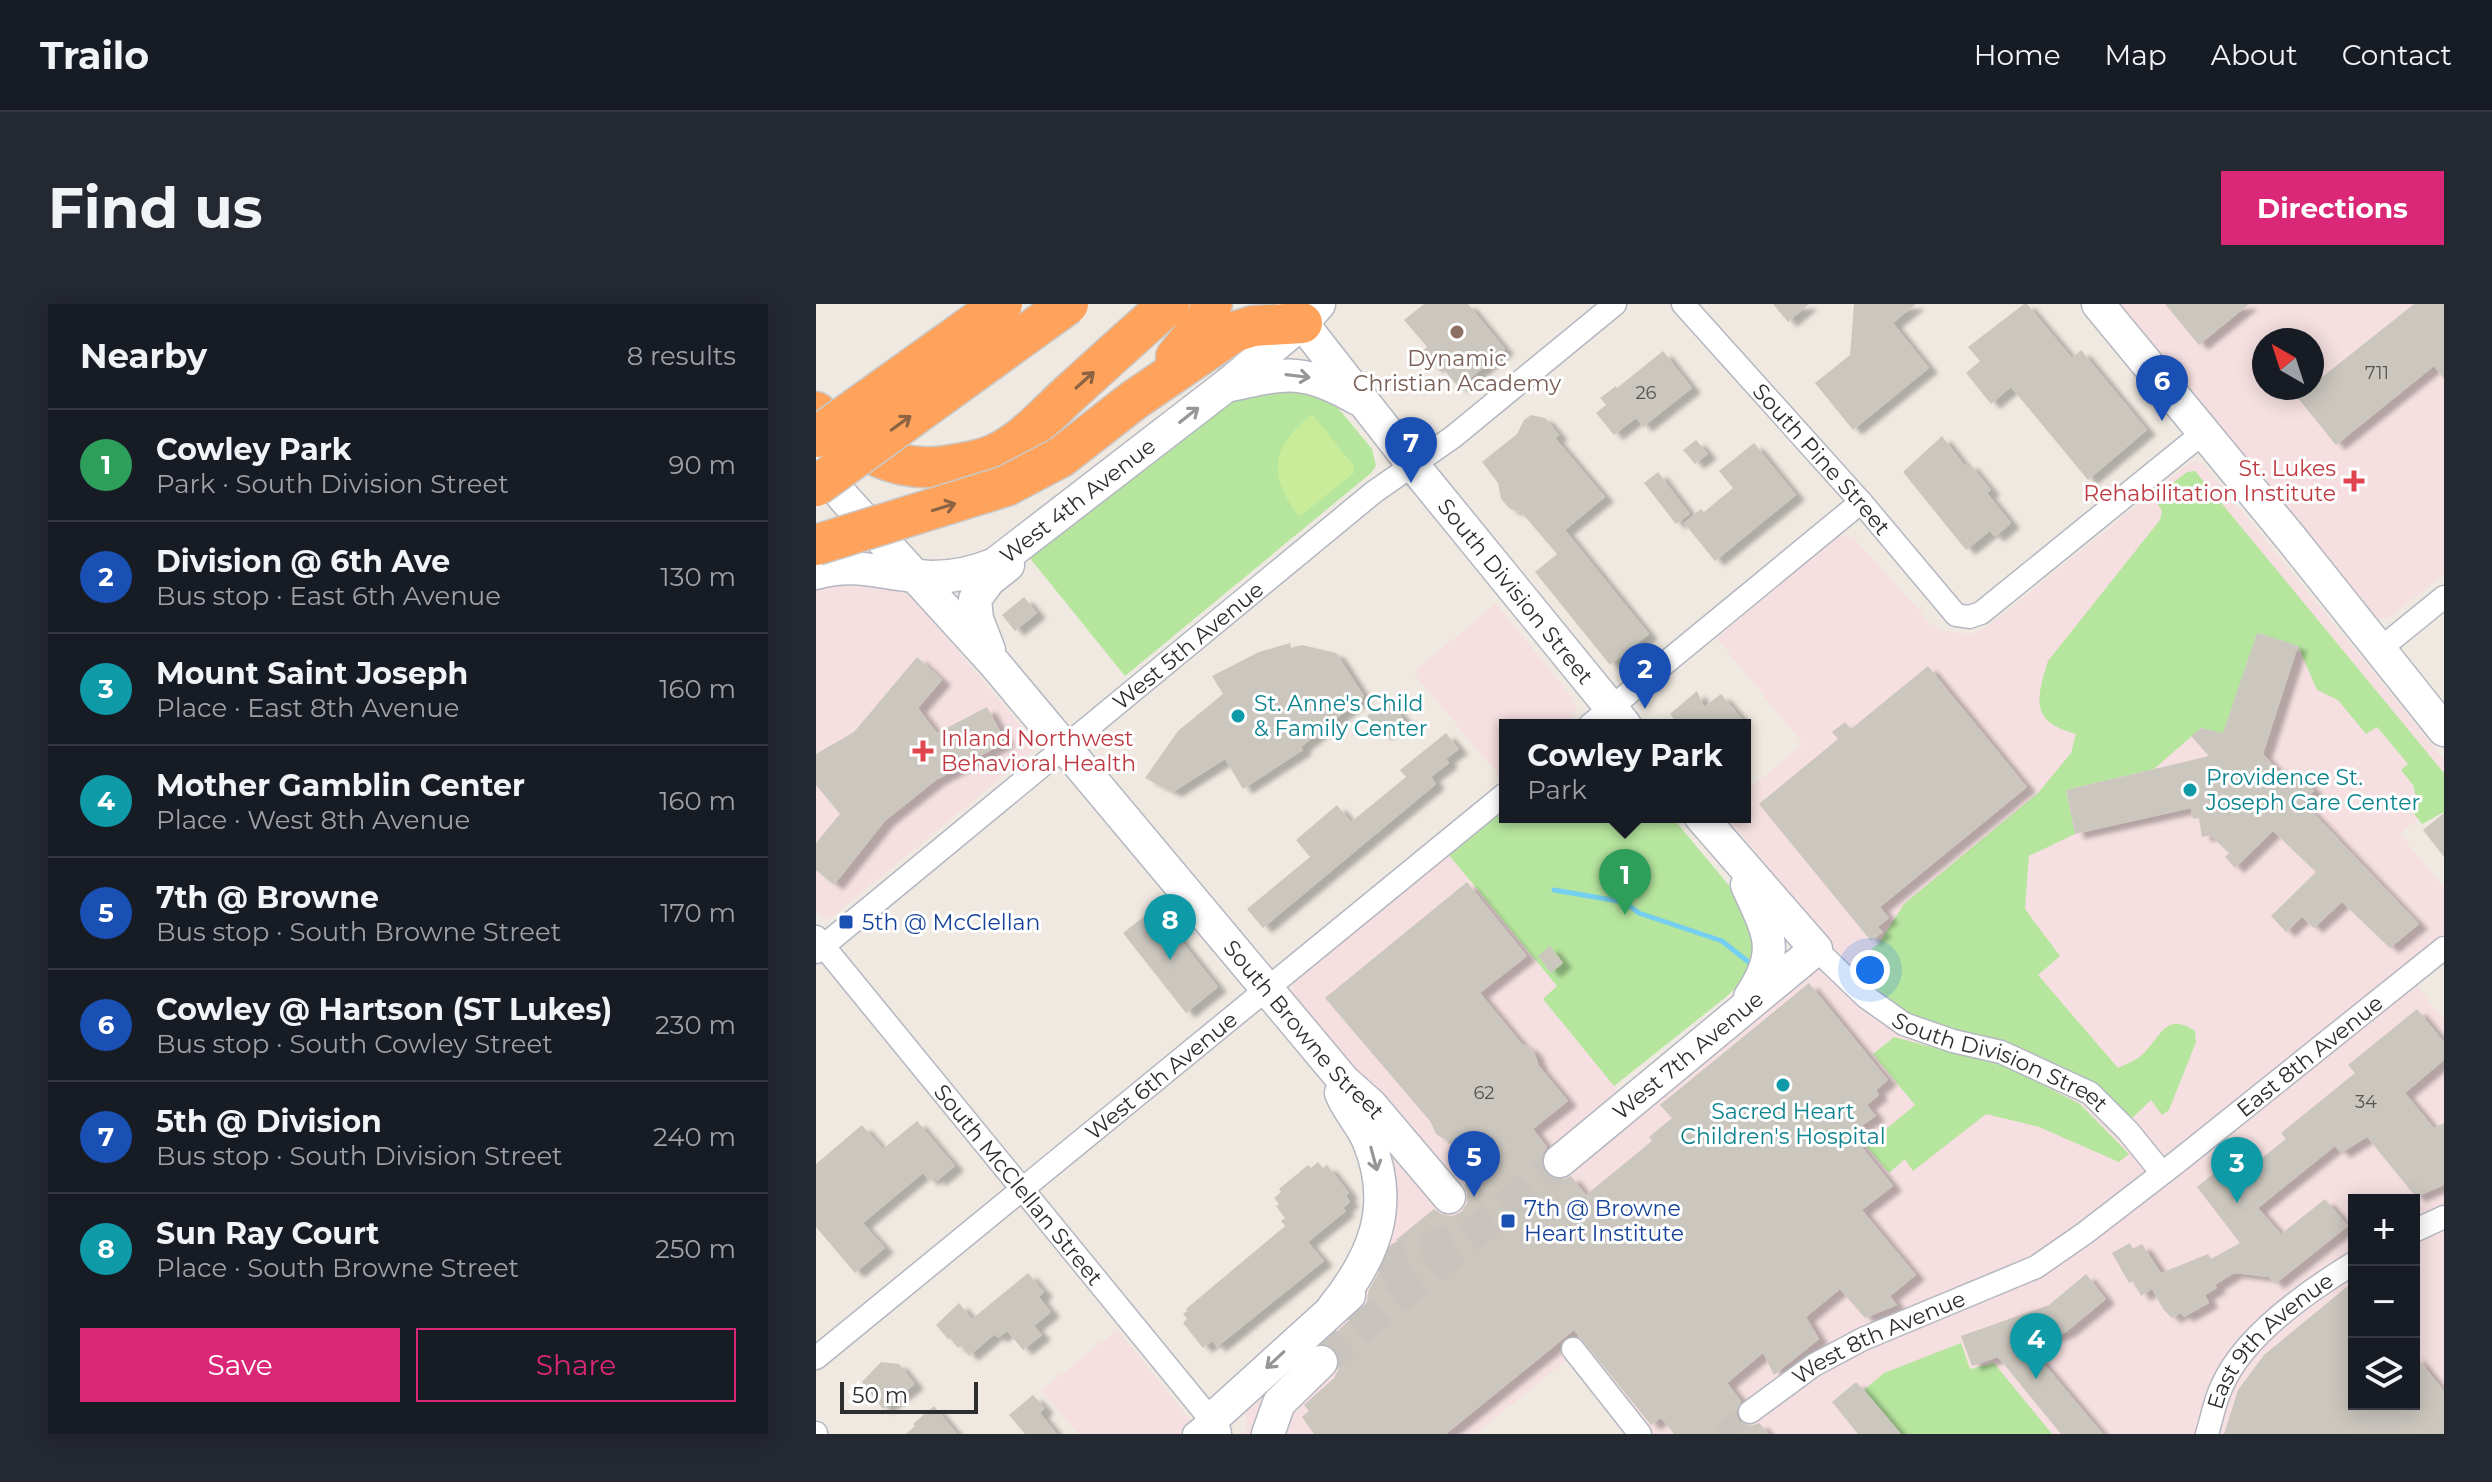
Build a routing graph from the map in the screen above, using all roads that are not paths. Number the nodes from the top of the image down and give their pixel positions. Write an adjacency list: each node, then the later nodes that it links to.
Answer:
1 (1002, 304): 14 (highway, bridge)
2 (1068, 304): 17 (highway, one-way to 2, bridge)
3 (1169, 304): 12 (highway, one-way to 3)
4 (1212, 304): 10 (highway)
5 (1615, 304): 16 (street, West 5th Avenue)
6 (1683, 304): 18 (street, South Pine Street)
7 (2098, 304): 13 (street)
8 (1305, 310): 9 (street, West 4th Avenue); 10 (highway); 11 (street, South Division Street)
9 (1227, 385): 11 (street, one-way to 11); 19 (street, West 4th Avenue, one-way to 9)
10 (1134, 400): 20 (highway, one-way to 10, bridge)
11 (1364, 403): 16 (street, South Division Street)
12 (816, 412)
13 (2204, 432): 18 (street, South Pine Street); 24 (street)
14 (816, 437)
15 (816, 463): 17 (street, South Browne Street)
16 (1413, 465): 26 (street, South Division Street); 28 (street, West 5th Avenue)
17 (830, 492): 19 (street); 22 (street, South Browne Street)
18 (1861, 502): 26 (street)
19 (1038, 531): 22 (street, West 4th Avenue); 25 (street)
20 (816, 545)
21 (816, 573): 22 (street, West 4th Avenue)
22 (914, 576): 25 (street, South Browne Street)
23 (2444, 597): 24 (street)
24 (2380, 649): 27 (street)
25 (995, 664): 28 (street, South Browne Street)
26 (1609, 719)
27 (2444, 730)
28 (1064, 746): 32 (street, West 5th Avenue); 35 (street, South Browne Street)
29 (1499, 799): 35 (street, West 6th Avenue)
30 (1706, 823): 31 (street, South Division Street)
31 (1735, 859): 34 (street, South Division Street); 36 (street)
32 (818, 945): 40 (street, South McClellan Street)
33 (2444, 948): 39 (street, East 8th Avenue)
34 (1816, 949): 36 (street, West 7th Avenue); 39 (street, South Division Street)
35 (1266, 988): 37 (street, South Browne Street); 40 (street, West 6th Avenue)
36 (1741, 1010): 38 (street, West 7th Avenue)
37 (1329, 1064): 41 (street, South Browne Street); 47 (street, one-way to 47)
38 (1560, 1161)
39 (2162, 1173): 46 (street, East 8th Avenue)
40 (1024, 1189): 49 (street, West 6th Avenue); 52 (street, South McClellan Street)
41 (1449, 1197)
42 (2444, 1217): 43 (street)
43 (2420, 1228)
44 (2350, 1266): 55 (street, East 9th Avenue)
45 (1379, 1271): 47 (street)
46 (2018, 1276): 51 (street, West 8th Avenue)
47 (1333, 1308): 52 (street, one-way to 52)
48 (1573, 1349): 54 (street)
49 (816, 1358)
50 (1321, 1362): 53 (street)
51 (1750, 1412)
52 (1207, 1429)
53 (1268, 1432)
54 (1640, 1434)
55 (2207, 1434)

